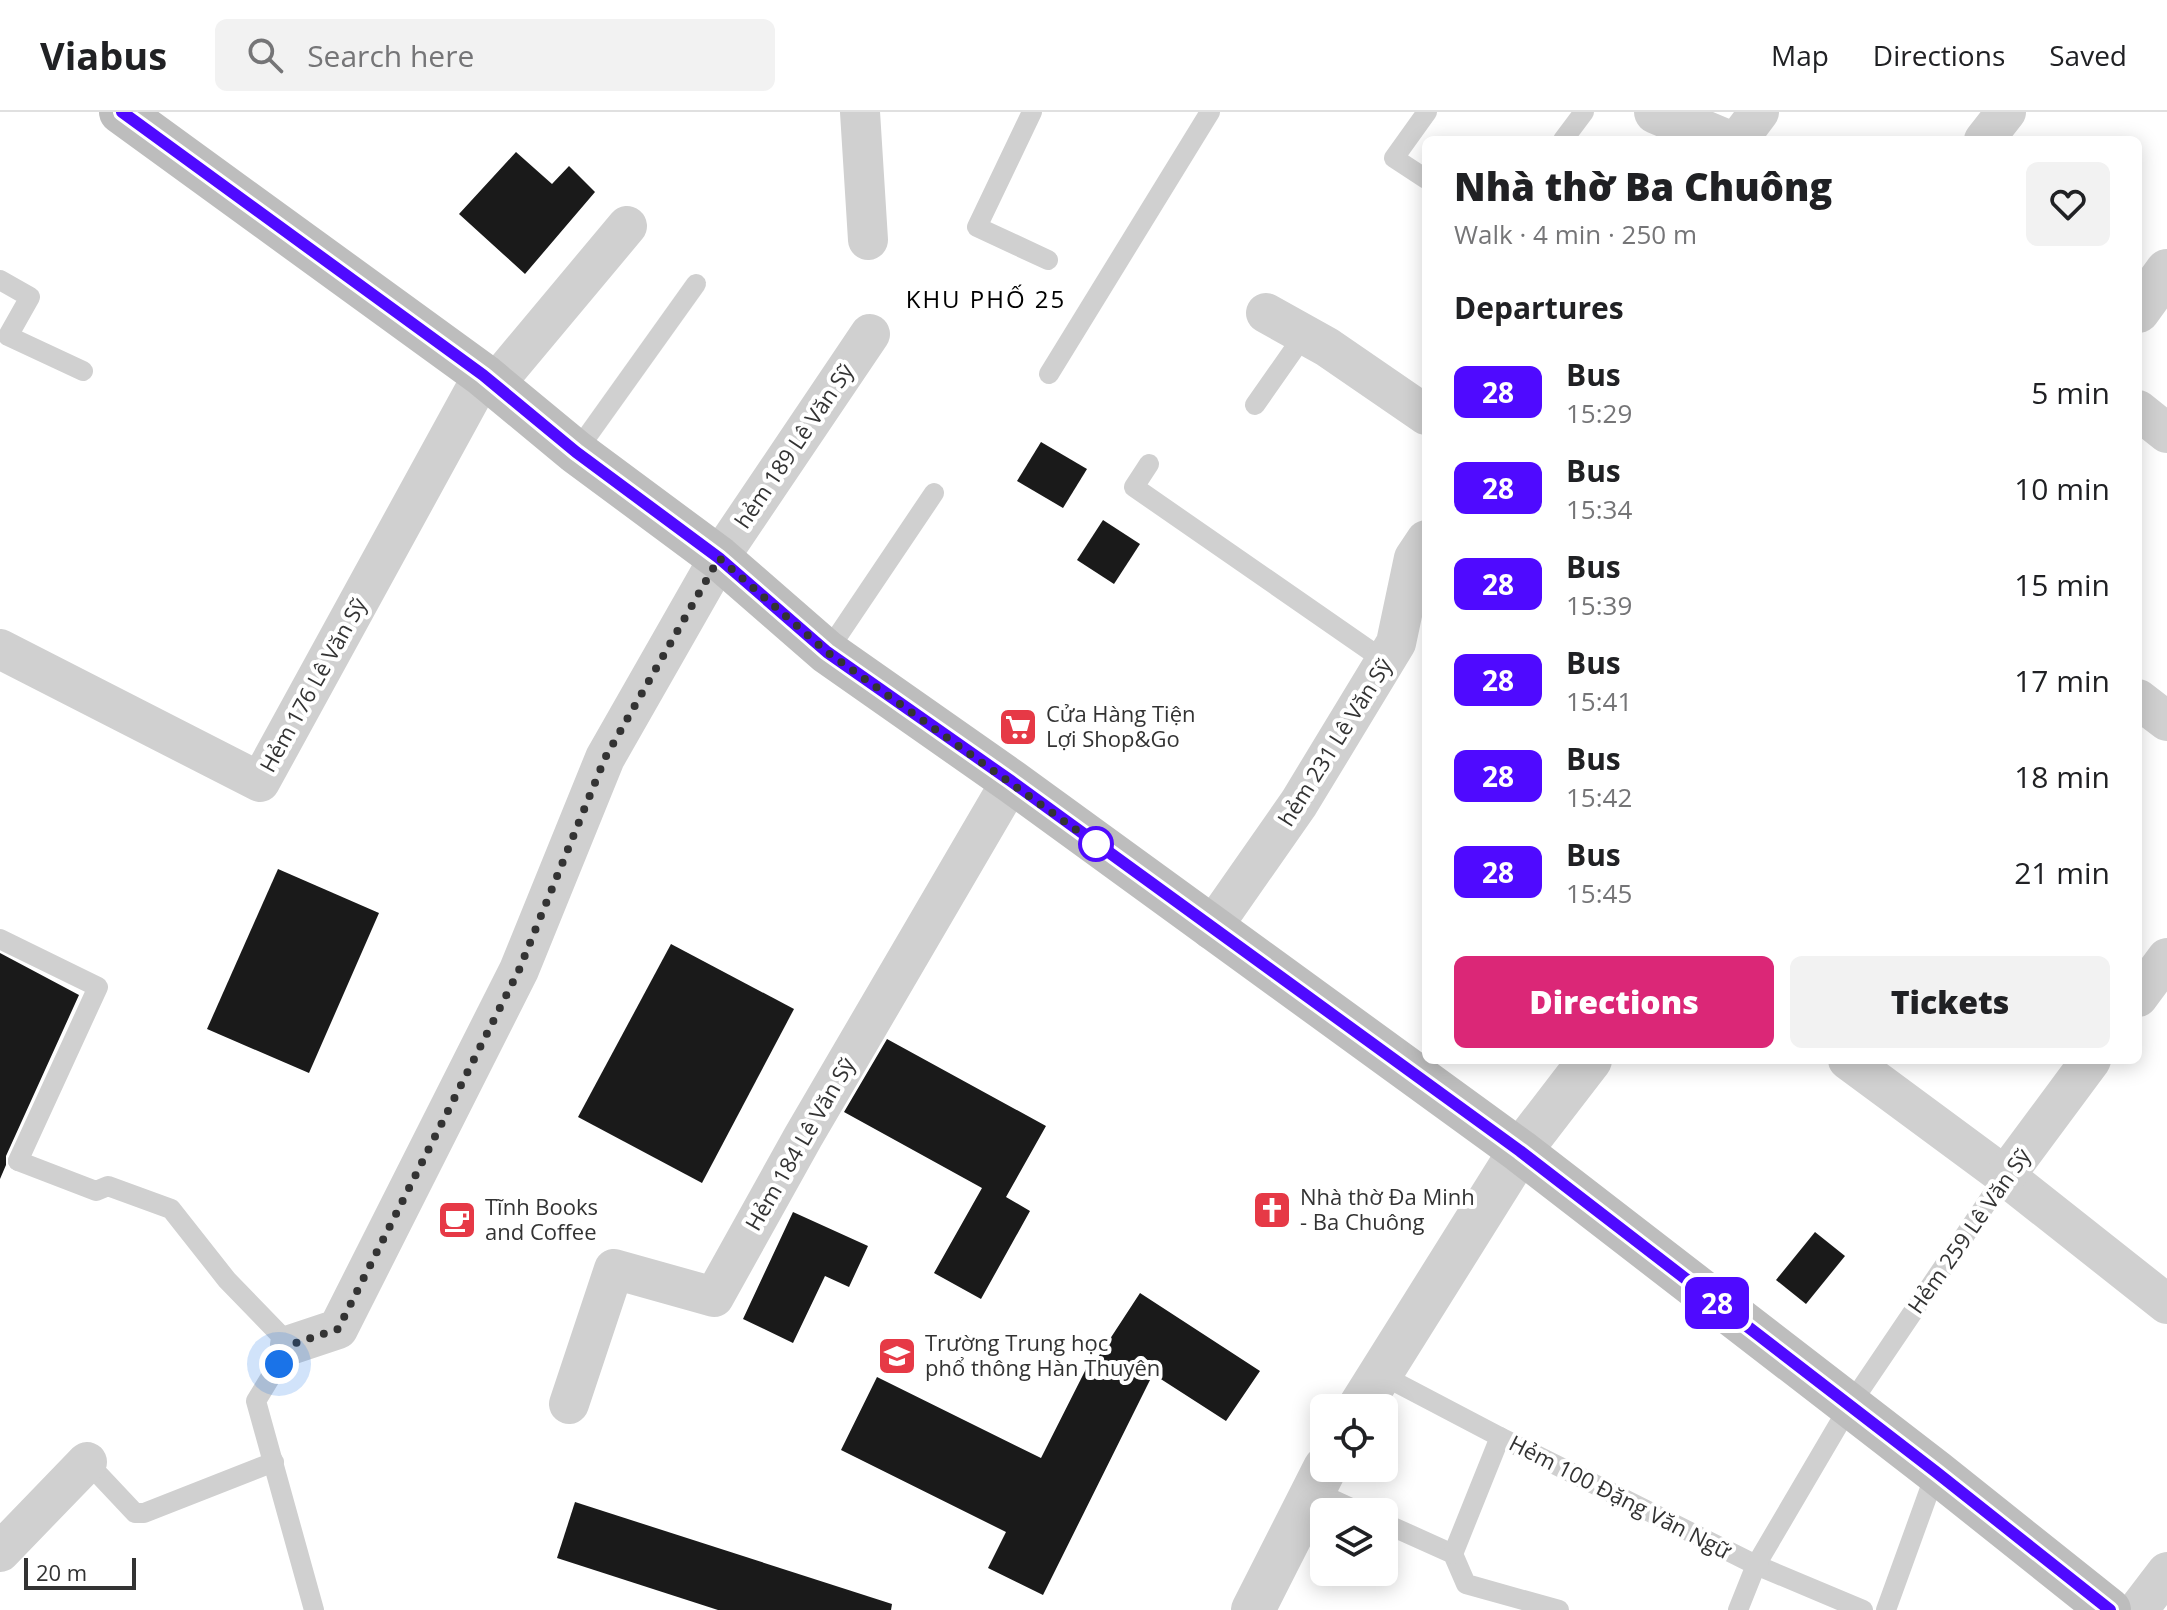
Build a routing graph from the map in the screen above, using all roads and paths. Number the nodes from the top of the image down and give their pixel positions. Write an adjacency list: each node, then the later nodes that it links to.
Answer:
1 (121, 112): 27 (main road)
2 (860, 112): 16 (street)
3 (1032, 112): 17 (lane)
4 (1210, 112): 26 (lane)
5 (1427, 112): 14 (lane)
6 (1584, 112): 10 (lane)
7 (1656, 112): 11 (street)
8 (1759, 112): 12 (street)
9 (2006, 112): 13 (street)
10 (1566, 136)
11 (1713, 136)
12 (1741, 136)
13 (1987, 136)
14 (1422, 176)
15 (627, 226): 27 (street)
16 (868, 240)
17 (1048, 260)
18 (2167, 271): 21 (street)
19 (0, 280): 25 (lane)
20 (696, 284): 32 (lane)
21 (2142, 305)
22 (1266, 313): 24 (street)
23 (870, 334): 36 (street, hẻm 189 Lê Văn Sỹ)
24 (1304, 335): 28 (lane); 29 (street)
25 (83, 371)
26 (1049, 374)
27 (489, 380): 32 (main road); 37 (street, Hẻm 176 Lê Văn Sỹ)
28 (1255, 405)
29 (1422, 412)
30 (2142, 413): 31 (street)
31 (2167, 433)
32 (576, 452): 36 (main road)
33 (1149, 464): 39 (lane)
34 (934, 493): 38 (lane)
35 (1422, 546): 39 (street, hẻm 231 Lê Văn Sỹ)
36 (719, 558): 38 (main road); 52 (street, hẻm 189 Lê Văn Sỹ)
37 (0, 649)
38 (827, 652): 42 (main road)
39 (1385, 661): 43 (street, hẻm 231 Lê Văn Sỹ)
40 (2142, 702): 41 (street)
41 (2167, 721)
42 (1011, 781): 43 (main road); 54 (street, Hẻm 184 Lê Văn Sỹ)
43 (1211, 929): 48 (main road)
44 (0, 939): 49 (lane)
45 (1587, 1064): 48 (street)
46 (1853, 1064): 50 (street)
47 (2088, 1064): 50 (street, Hẻm 259 Lê Văn Sỹ)
48 (1520, 1151): 53 (street); 55 (main road)
49 (9, 1166): 52 (lane)
50 (2005, 1176): 51 (street); 55 (lane, Hẻm 259 Lê Văn Sỹ)
51 (2167, 1304)
52 (290, 1345): 58 (lane)
53 (1370, 1391): 56 (lane, Hẻm 100 Đặng Văn Ngữ)
54 (569, 1404)
55 (1850, 1405): 59 (main road); 66 (lane, Hẻm 259 Lê Văn Sỹ)
56 (1500, 1437): 65 (lane); 66 (lane, Hẻm 100 Đặng Văn Ngữ)
57 (87, 1462): 58 (lane); 64 (street)
58 (274, 1462): 68 (lane)
59 (1936, 1472): 73 (lane); 74 (main road)
60 (1317, 1482): 69 (street)
61 (1323, 1482): 62 (lane)
62 (1343, 1498)
63 (1398, 1529): 65 (lane)
64 (0, 1552)
65 (1453, 1554): 70 (lane)
66 (1756, 1565): 71 (lane, Hẻm 259 Lê Văn Sỹ); 72 (lane, Hẻm 100 Đặng Văn Ngữ)
67 (2167, 1572): 75 (street)
68 (314, 1610)
69 (1253, 1610)
70 (1559, 1610)
71 (1738, 1610)
72 (1863, 1610)
73 (1886, 1610)
74 (2109, 1610)
75 (2138, 1610)

